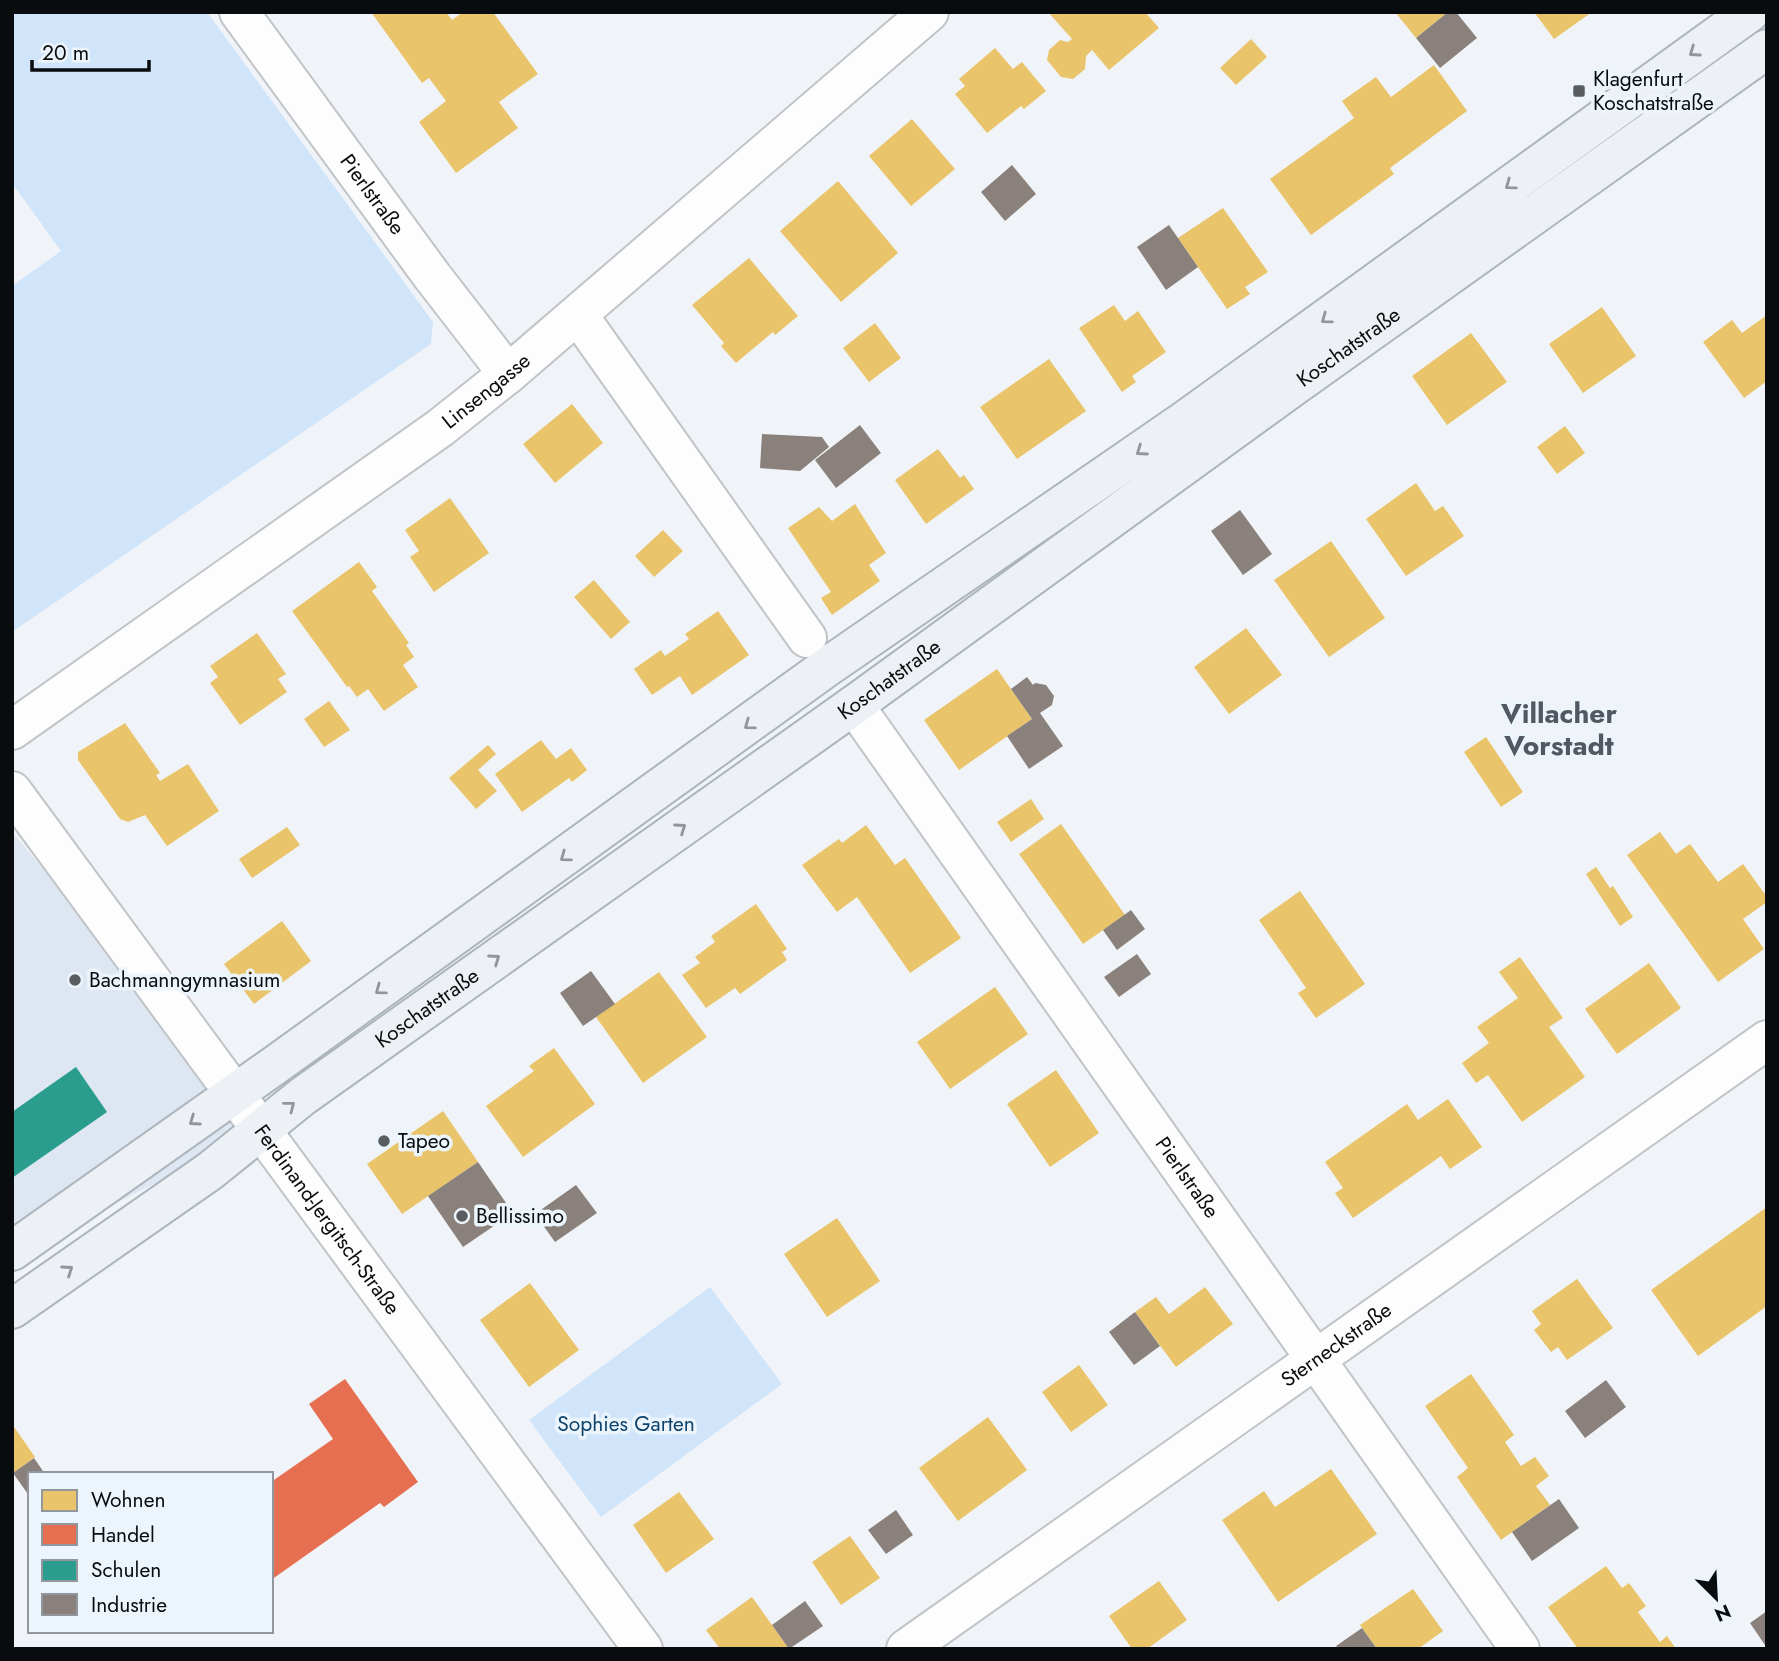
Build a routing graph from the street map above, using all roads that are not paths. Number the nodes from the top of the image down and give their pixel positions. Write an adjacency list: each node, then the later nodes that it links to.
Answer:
1 (239, 12): 6 (street, Pierlstraße)
2 (1743, 14): 12 (main road, Koschatstraße, one-way to 12)
3 (907, 20): 5 (street, Linsengasse)
4 (1766, 51): 8 (main road, Koschatstraße)
5 (578, 315): 6 (street, Linsengasse); 7 (street)
6 (509, 374): 9 (street, Linsengasse)
7 (807, 638)
8 (855, 705): 13 (main road, Koschatstraße, one-way to 8); 16 (street, Pierlstraße)
9 (12, 730)
10 (12, 791): 12 (street, Ferdinand-Jergitsch-Straße)
11 (1767, 1040): 16 (street, Sterneckstraße)
12 (234, 1093): 13 (street, Ferdinand-Jergitsch-Straße); 14 (main road, Koschatstraße, one-way to 14)
13 (261, 1129): 15 (main road, Koschatstraße, one-way to 13); 17 (street, Ferdinand-Jergitsch-Straße)
14 (12, 1251)
15 (12, 1310)
16 (1315, 1359): 18 (street, Sterneckstraße); 19 (street, Pierlstraße)
17 (643, 1649)
18 (906, 1649)
19 (1520, 1649)

